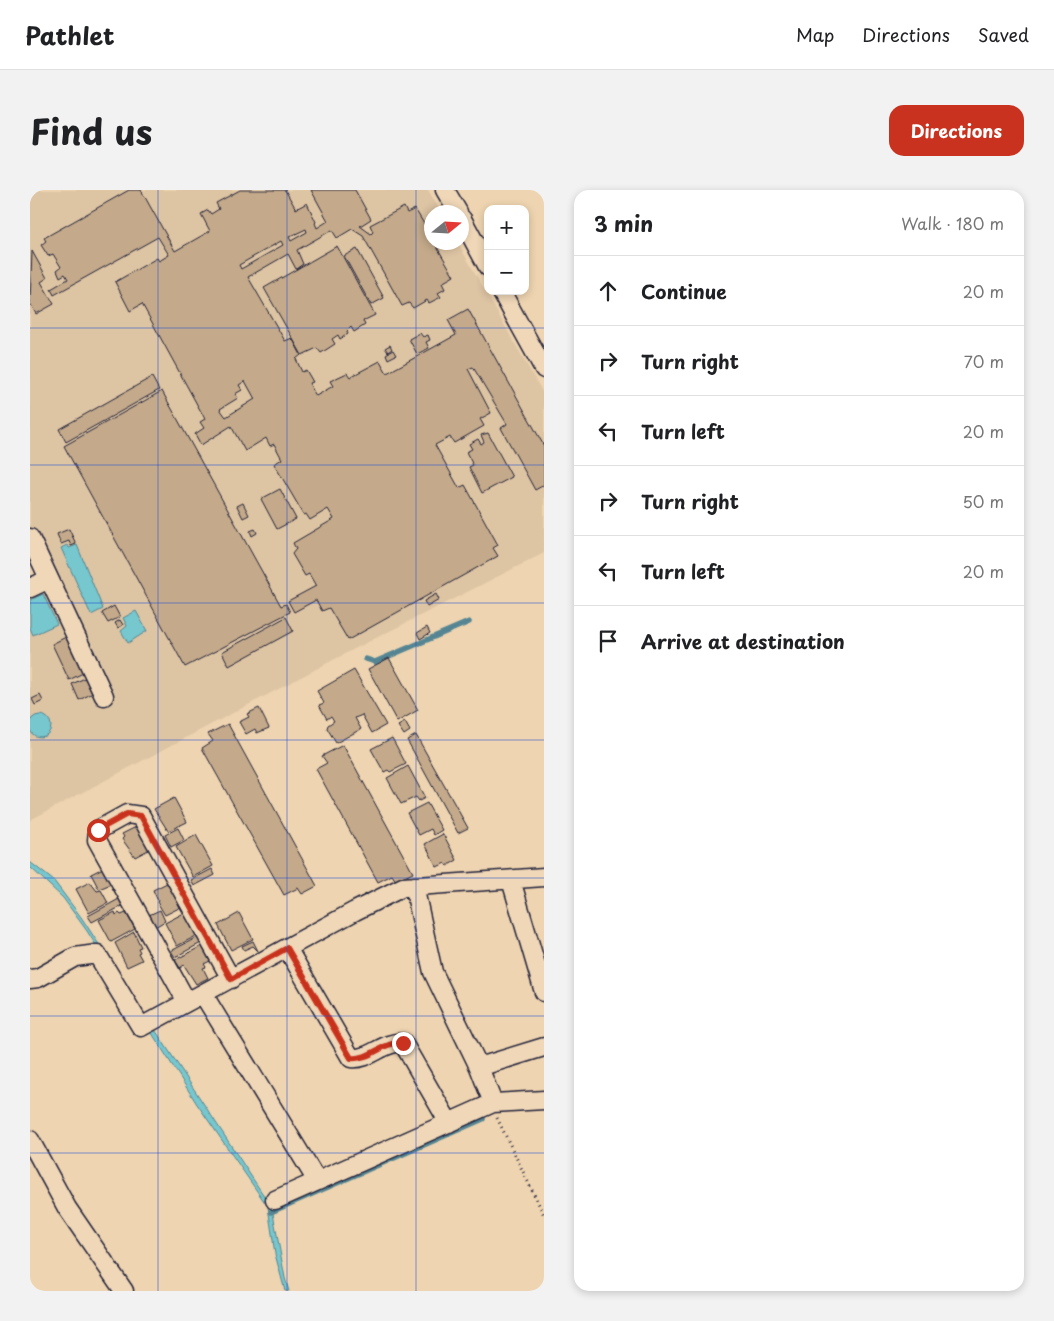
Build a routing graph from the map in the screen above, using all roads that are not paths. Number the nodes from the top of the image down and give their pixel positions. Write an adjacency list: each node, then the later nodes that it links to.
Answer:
1 (445, 190): 2 (street)
2 (454, 205)
3 (469, 232): 4 (street)
4 (484, 260)
5 (503, 295): 6 (street)
6 (544, 369)
7 (30, 538): 8 (street)
8 (49, 579): 9 (street); 10 (street)
9 (30, 588)
10 (104, 696)
11 (544, 877): 12 (street)
12 (511, 880): 13 (street); 17 (street)
13 (414, 886): 14 (street); 21 (street)
14 (287, 948): 16 (street); 24 (street)
15 (30, 979): 19 (street)
16 (231, 979): 18 (street); 19 (street)
17 (544, 992)
18 (202, 994): 19 (street); 26 (street)
19 (187, 1002)
20 (544, 1047): 21 (street)
21 (479, 1067): 23 (street)
22 (544, 1100): 23 (street)
23 (493, 1103): 24 (street)
24 (449, 1123): 26 (street)
25 (30, 1140): 28 (street)
26 (317, 1181): 27 (street)
27 (275, 1200)
28 (124, 1291)

